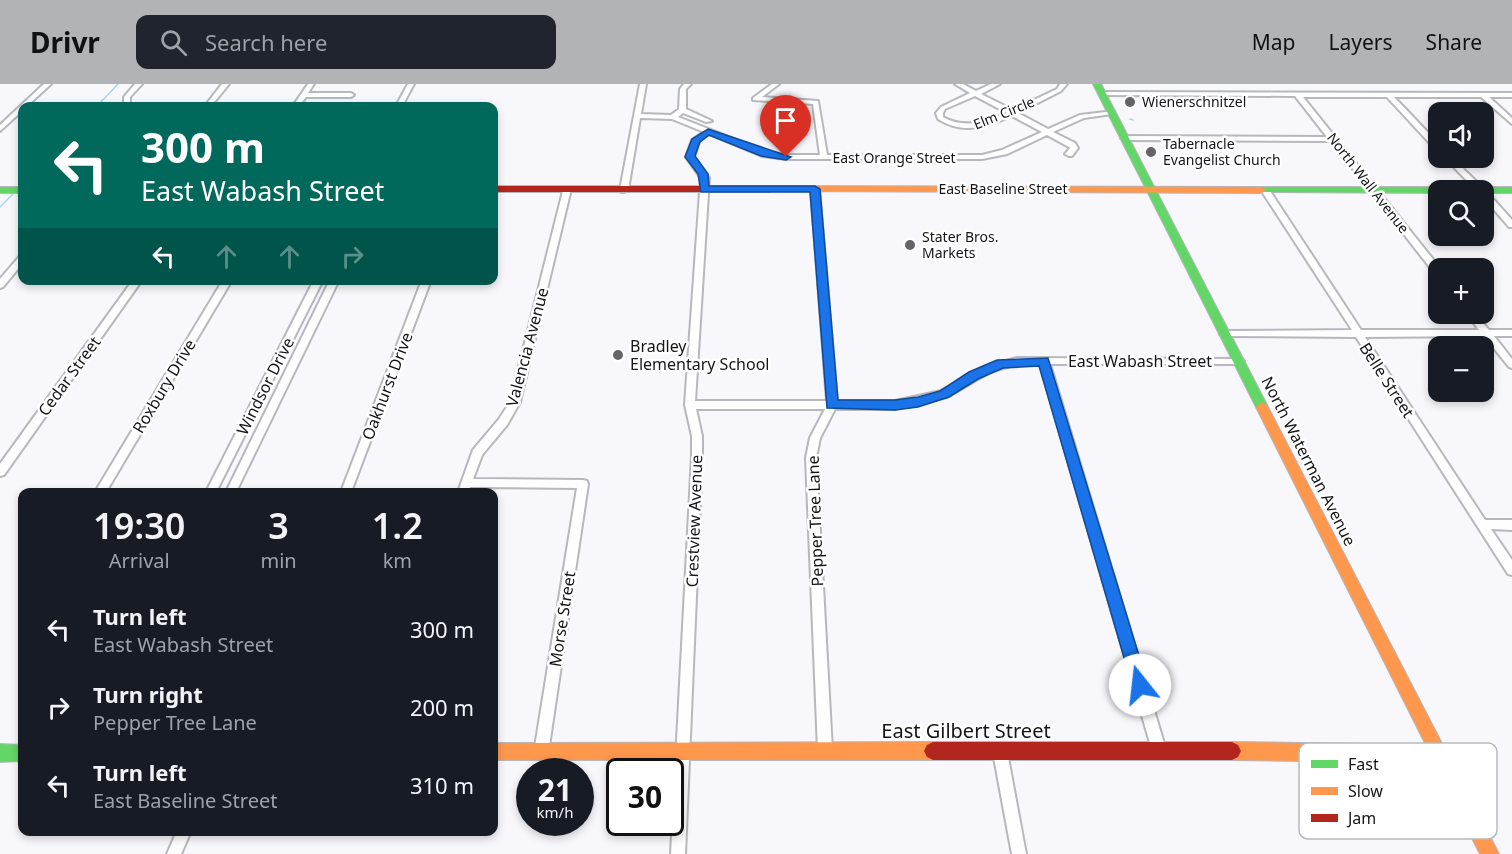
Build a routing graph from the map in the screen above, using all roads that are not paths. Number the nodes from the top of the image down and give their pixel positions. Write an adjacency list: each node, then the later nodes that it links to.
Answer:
1 (48, 84): 22 (street)
2 (139, 84): 23 (street)
3 (226, 84): 24 (street)
4 (311, 84): 20 (street)
5 (411, 84): 26 (street)
6 (643, 84): 31 (street)
7 (688, 84): 27 (street)
8 (776, 84): 42 (street)
9 (958, 84): 14 (street)
10 (997, 84): 14 (street, Elm Circle)
11 (1064, 84): 28 (street, Elm Circle)
12 (1307, 84): 16 (street)
13 (1100, 89): 15 (street); 30 (main road, North Waterman Avenue)
14 (977, 93): 28 (street); 28 (street, Elm Circle)
15 (1297, 94): 16 (street); 40 (street, North Wall Avenue)
16 (1315, 94): 17 (street)
17 (1388, 94): 18 (street); 38 (street)
18 (1483, 94): 19 (street); 34 (street)
19 (1512, 94)
20 (303, 95): 21 (street); 25 (street)
21 (351, 95)
22 (28, 102)
23 (127, 102)
24 (211, 102)
25 (299, 102)
26 (401, 102)
27 (681, 111): 32 (street); 33 (street)
28 (1012, 111): 36 (street)
29 (18, 112): 35 (street)
30 (1112, 112): 36 (street, East Orange Street); 39 (main road, North Waterman Avenue)
31 (638, 116): 32 (street, East Orange Street); 51 (street)
32 (673, 117): 37 (street, East Orange Street)
33 (708, 121)
34 (1512, 122)
35 (0, 129)
36 (1048, 131): 41 (street); 42 (street, East Orange Street)
37 (708, 132): 42 (street, East Orange Street); 47 (street)
38 (1428, 136)
39 (1125, 138): 40 (street); 49 (main road, North Waterman Avenue)
40 (1333, 139): 52 (street, North Wall Avenue)
41 (1071, 152)
42 (824, 157)
43 (1458, 168): 44 (street)
44 (1470, 180)
45 (498, 189): 46 (main road, East Baseline Street)
46 (567, 189): 51 (main road, East Baseline Street); 83 (street, Valencia Avenue)
47 (704, 189): 48 (main road, East Baseline Street); 51 (main road, East Baseline Street); 76 (street, Crestview Avenue)
48 (815, 189): 49 (main road, East Baseline Street); 77 (street)
49 (1152, 189): 50 (main road, East Baseline Street); 69 (main road, North Waterman Avenue)
50 (1265, 189): 52 (main road, East Baseline Street); 70 (street, Belle Street)
51 (624, 190)
52 (1373, 190): 53 (main road, East Baseline Street); 58 (street, North Wall Avenue)
53 (1428, 190)
54 (1494, 190): 55 (main road, East Baseline Street)
55 (1512, 190)
56 (1494, 205): 57 (street)
57 (1512, 225)
58 (1428, 260)
59 (18, 264): 60 (street)
60 (0, 285)
61 (134, 285): 78 (street, Cedar Street)
62 (225, 285): 79 (street, Roxbury Drive)
63 (315, 285): 74 (street, Windsor Drive)
64 (332, 285): 75 (street, Windsor Drive)
65 (425, 285): 82 (street, Oakhurst Drive)
66 (1479, 324): 67 (street)
67 (1487, 333): 68 (street); 70 (street); 73 (street)
68 (1512, 333)
69 (1225, 334): 70 (street); 72 (main road, North Waterman Avenue)
70 (1357, 334): 84 (street, Belle Street)
71 (1044, 361): 72 (street, East Wabash Street); 77 (street, East Wabash Street); 89 (street)
72 (1239, 361): 87 (main road, North Waterman Avenue)
73 (1512, 365)
74 (259, 397): 75 (street); 80 (street, Windsor Drive)
75 (278, 397): 81 (street, Windsor Drive)
76 (690, 405): 77 (street, East Wabash Street); 96 (street, Crestview Avenue)
77 (832, 405): 88 (street, Pepper Tree Lane)
78 (0, 472)
79 (102, 488)
80 (213, 488)
81 (233, 488)
82 (348, 488)
83 (465, 488): 95 (street, Morse Street)
84 (1482, 524): 85 (street); 86 (street, Belle Street)
85 (1512, 525)
86 (1512, 570)
87 (1433, 743)
88 (825, 750): 91 (main road, East Gilbert Street); 96 (main road, East Gilbert Street)
89 (1159, 750): 91 (main road, East Gilbert Street); 92 (main road, East Gilbert Street)
90 (498, 752): 95 (main road, East Gilbert Street)
91 (1000, 752): 101 (street)
92 (1299, 752)
93 (0, 753): 94 (main road)
94 (18, 753)
95 (541, 753): 96 (main road, East Gilbert Street)
96 (684, 753): 100 (street, Crestview Avenue)
97 (182, 836): 99 (street)
98 (1482, 839): 102 (main road, North Waterman Avenue)
99 (174, 854)
100 (678, 854)
101 (1019, 854)
102 (1490, 854)

